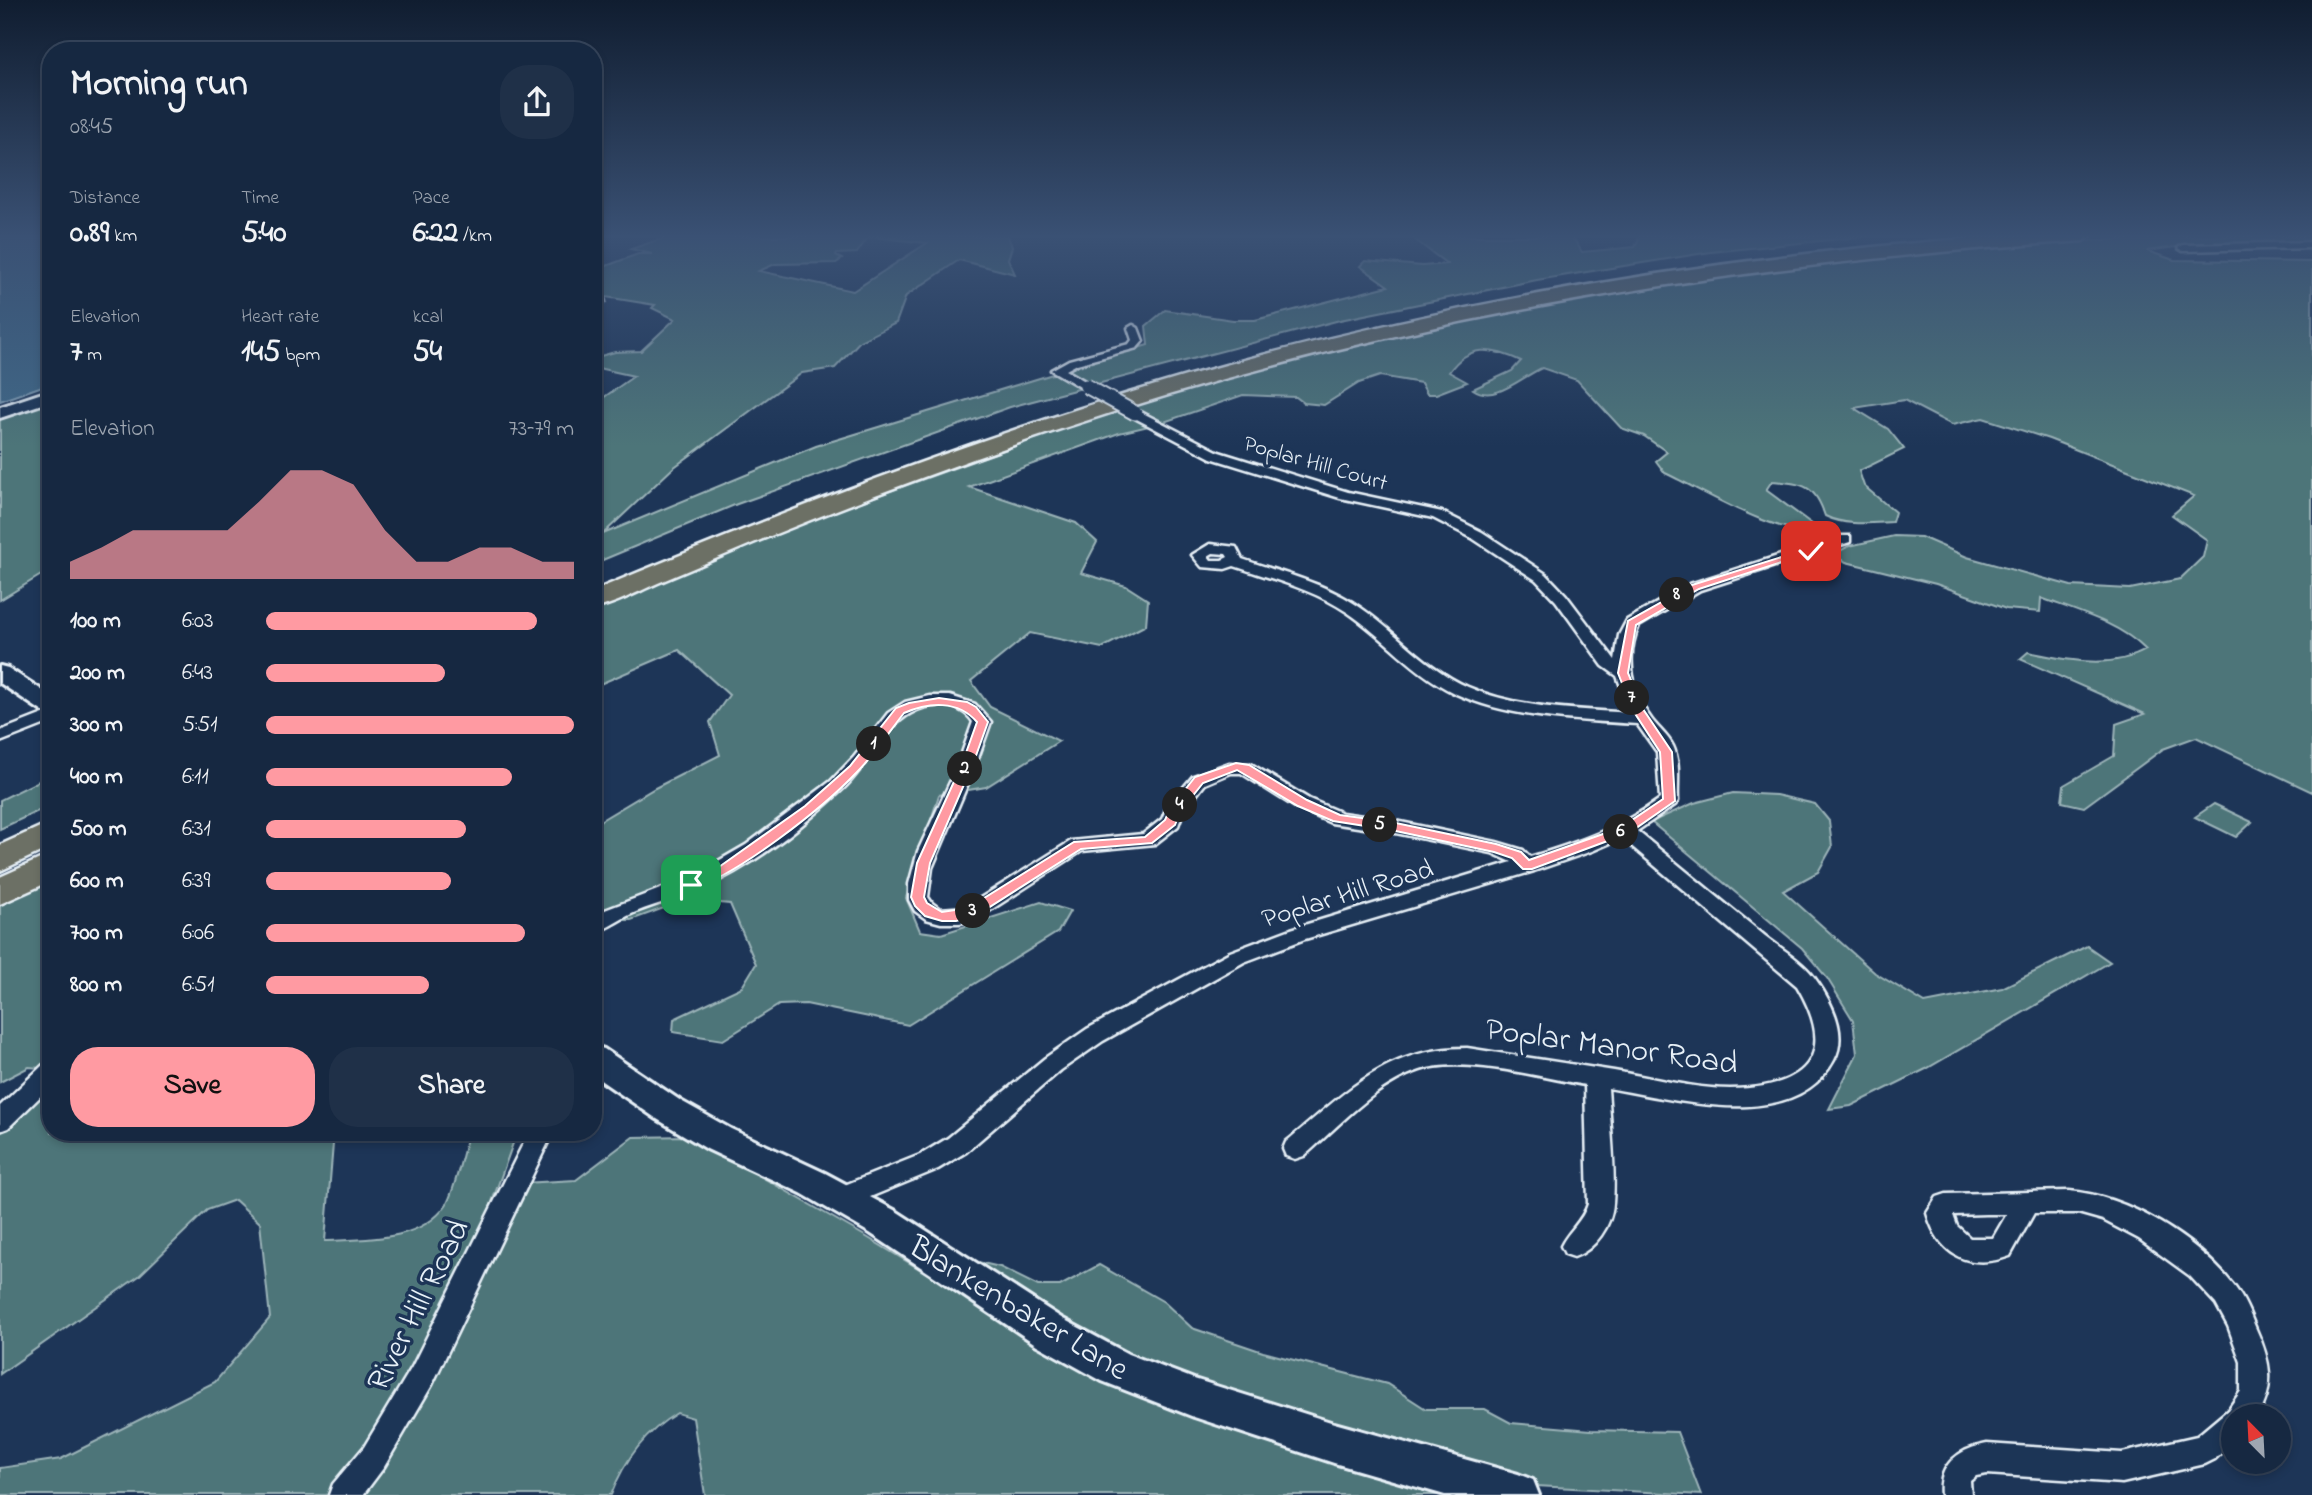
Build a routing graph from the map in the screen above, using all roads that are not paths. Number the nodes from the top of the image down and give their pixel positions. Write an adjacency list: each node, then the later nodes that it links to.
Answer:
1 (1442, 306): 6 (highway)
2 (1503, 306): 9 (highway)
3 (1133, 328): 11 (street, Poplar Hill Court, bridge)
4 (42, 398): 5 (street)
5 (0, 413)
6 (755, 512)
7 (1845, 539): 11 (street)
8 (1234, 561): 13 (street)
9 (602, 597)
10 (0, 673): 12 (street)
11 (1623, 673): 13 (street, Poplar Hill Road)
12 (42, 701)
13 (1643, 719): 16 (street, Poplar Hill Road)
14 (42, 720): 15 (street)
15 (0, 737)
16 (1625, 831): 19 (street, Poplar Hill Road); 24 (street, Poplar Manor Road)
17 (42, 838): 18 (highway)
18 (0, 859)
19 (1527, 866): 22 (street); 29 (street, Poplar Hill Road)
20 (42, 871): 21 (highway)
21 (0, 892)
22 (602, 921)
23 (602, 1069): 29 (street, Blankenbaker Lane)
24 (1596, 1077): 28 (street, Poplar Manor Road); 31 (street)
25 (42, 1080): 26 (street)
26 (0, 1121)
27 (536, 1141): 34 (street, River Hill Road)
28 (1295, 1149)
29 (841, 1198): 35 (street, Blankenbaker Lane)
30 (2027, 1203): 32 (street)
31 (1574, 1246)
32 (2251, 1404)
33 (2221, 1434): 36 (street)
34 (344, 1495)
35 (1518, 1495)
36 (1956, 1495)

